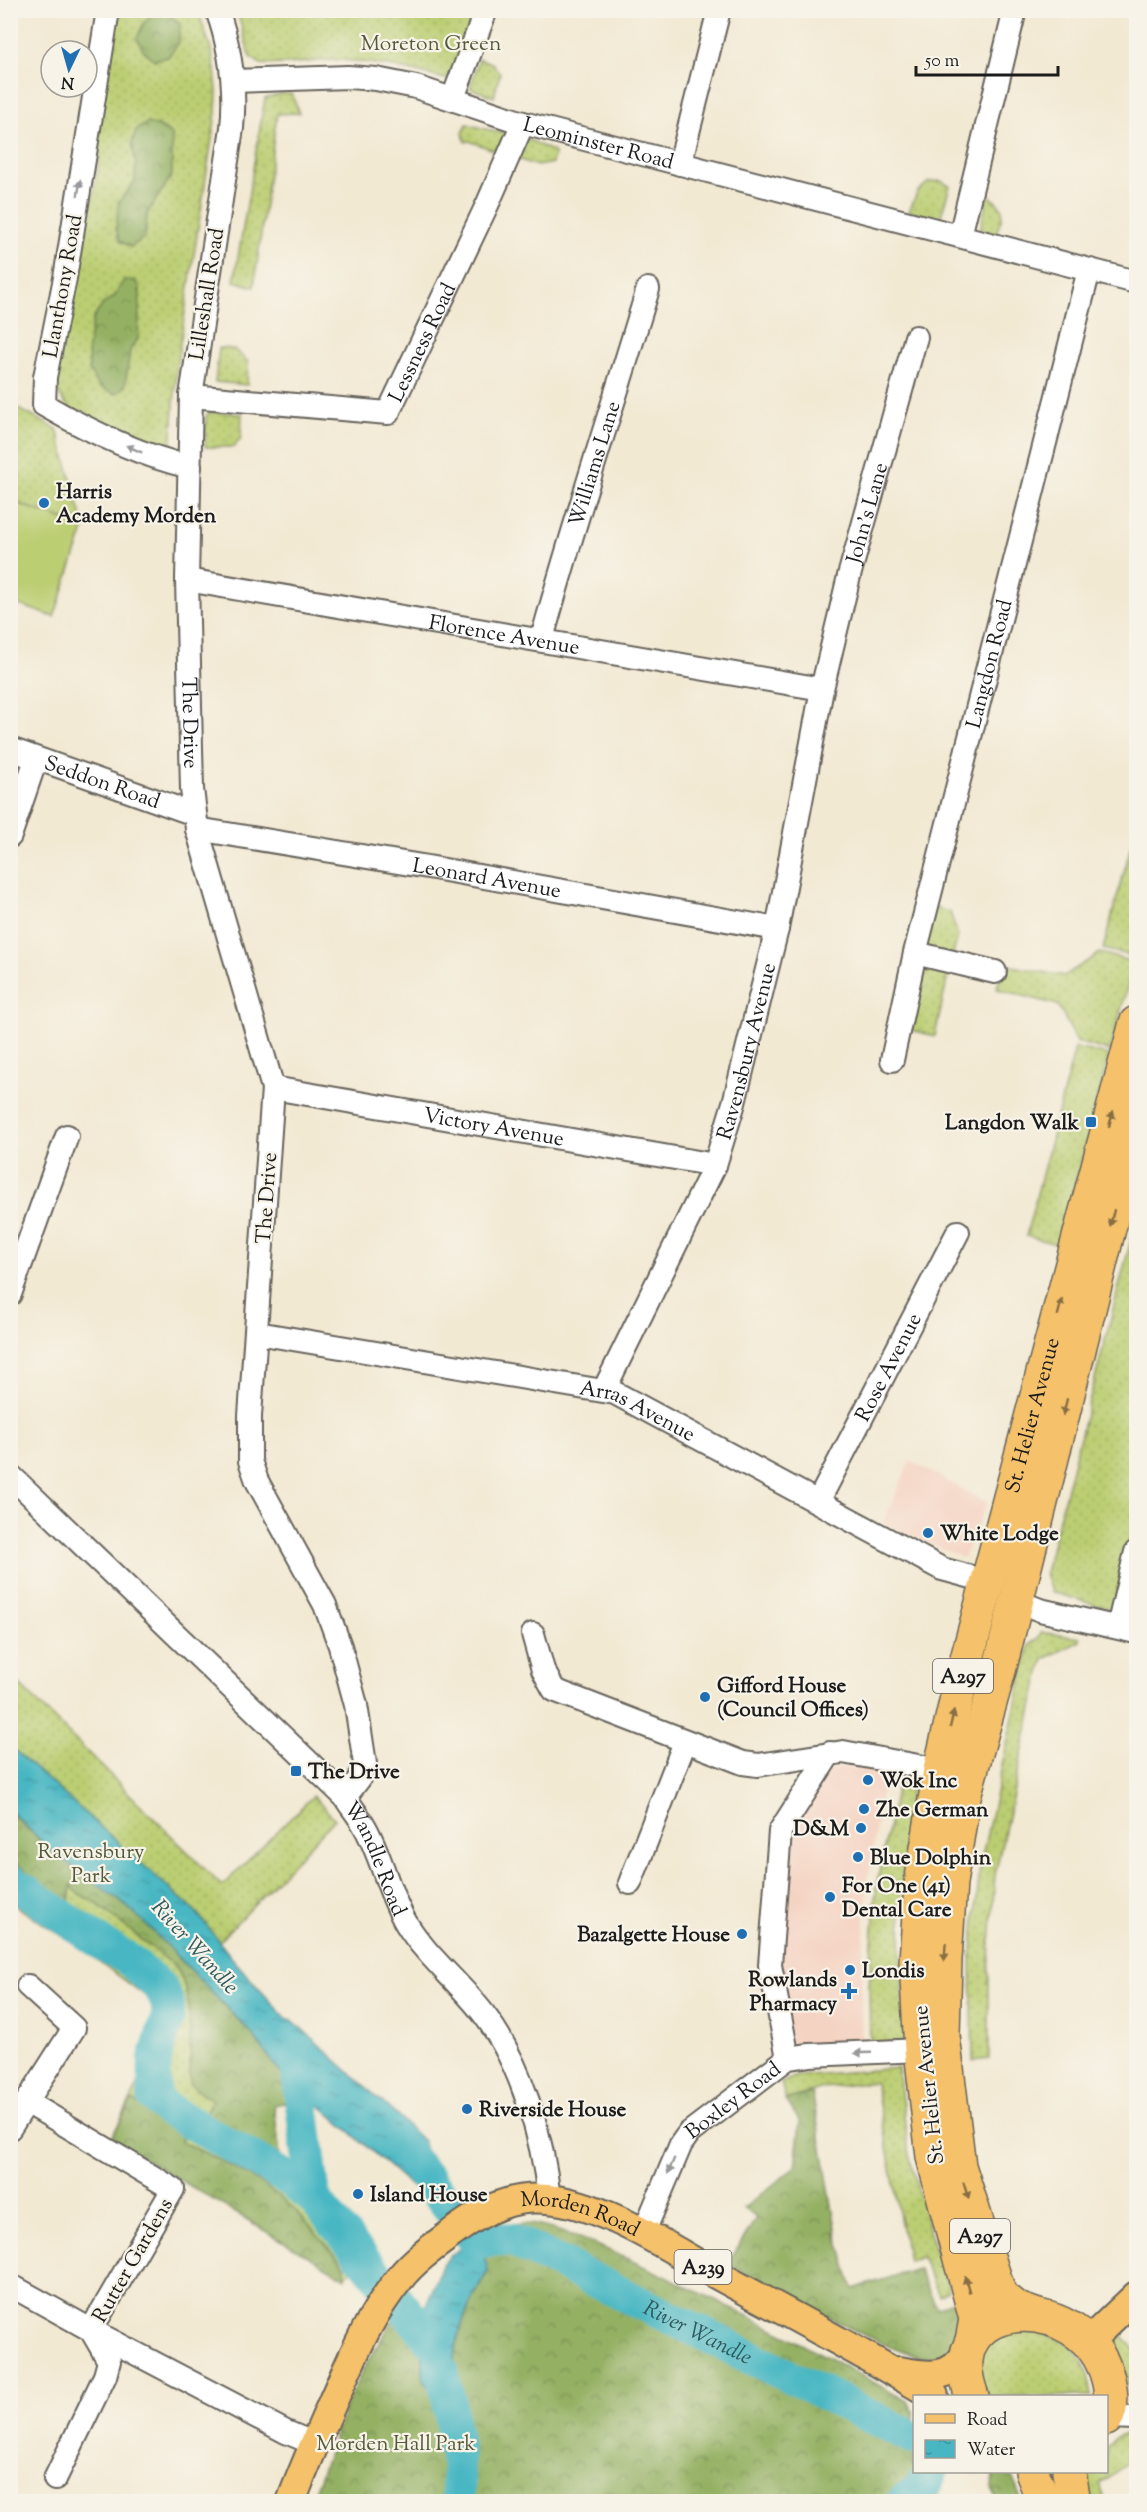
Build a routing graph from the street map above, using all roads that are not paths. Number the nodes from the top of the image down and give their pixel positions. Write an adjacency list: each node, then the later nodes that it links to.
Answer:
1 (108, 10): 16 (street, Llanthony Road, one-way to 1)
2 (217, 10): 6 (street, Lilleshall Road)
3 (486, 10): 7 (street)
4 (719, 10): 9 (street)
5 (1015, 10): 10 (street)
6 (234, 81): 7 (street, Leominster Road); 15 (street, Lilleshall Road)
7 (453, 98): 8 (street, Leominster Road)
8 (523, 123): 9 (street, Leominster Road); 15 (street, Lessness Road)
9 (680, 164): 10 (street, Leominster Road)
10 (960, 236): 11 (street, Leominster Road)
11 (1089, 270): 12 (street, Leominster Road); 25 (street, Langdon Road)
12 (1137, 282)
13 (648, 289): 18 (street, Williams Lane)
14 (916, 337): 19 (street, John's Lane)
15 (191, 396): 16 (street, Lilleshall Road)
16 (190, 467): 17 (street, Lilleshall Road)
17 (187, 580): 18 (street, Florence Avenue); 22 (street, The Drive)
18 (542, 639): 19 (street, Florence Avenue)
19 (822, 689): 24 (street, Ravensbury Avenue)
20 (10, 748): 21 (street, Seddon Road)
21 (36, 759): 22 (street, Seddon Road); 23 (street)
22 (196, 821): 24 (street, Leonard Avenue); 29 (street, The Drive)
23 (10, 836)
24 (777, 929): 32 (street, Ravensbury Avenue)
25 (915, 953): 26 (street); 28 (street, Langdon Road)
26 (995, 972)
27 (1137, 1023): 40 (highway, St. Helier Avenue / A297, one-way to 27)
28 (892, 1060)
29 (273, 1088): 32 (street, Victory Avenue); 35 (street, The Drive)
30 (1137, 1120): 41 (highway, St. Helier Avenue / A297, one-way to 41)
31 (67, 1136): 34 (street)
32 (715, 1165): 36 (street, Ravensbury Avenue)
33 (958, 1232): 38 (street, Rose Avenue)
34 (10, 1294)
35 (257, 1333): 36 (street, Arras Avenue); 47 (street, The Drive)
36 (603, 1390): 38 (street, Arras Avenue)
37 (10, 1475): 47 (street, Wandle Road)
38 (818, 1502): 40 (street, Arras Avenue)
39 (1137, 1552): 42 (street)
40 (986, 1581): 46 (highway, St. Helier Avenue / A297, one-way to 40)
41 (1017, 1601): 42 (street); 58 (highway, St. Helier Avenue / A297, one-way to 58)
42 (1127, 1630)
43 (533, 1634): 44 (street)
44 (685, 1742): 45 (street); 48 (street)
45 (830, 1753): 46 (street); 51 (street)
46 (940, 1770): 50 (highway, St. Helier Avenue / A297)
47 (345, 1797): 54 (street, Wandle Road)
48 (630, 1883)
49 (28, 1986): 52 (street)
50 (921, 2050): 51 (street, Boxley Road, one-way to 51); 61 (highway, St. Helier Avenue / A297, one-way to 50)
51 (788, 2058): 55 (street, Boxley Road, one-way to 55)
52 (27, 2102): 53 (street); 59 (street, Rutter Gardens)
53 (10, 2128)
54 (549, 2199): 55 (main road, Morden Road / A239); 66 (main road, Morden Road / A239)
55 (643, 2234): 62 (main road, Morden Road / A239)
56 (10, 2285): 59 (street)
57 (1137, 2296): 60 (main road)
58 (1038, 2316): 60 (highway); 61 (highway)
59 (91, 2330): 66 (street); 69 (street)
60 (1088, 2342): 65 (highway)
61 (970, 2346): 62 (main road, Morden Road / A239); 64 (highway, St. Helier Avenue)
62 (891, 2369): 63 (main road, Morden Road / A239)
63 (931, 2395)
64 (971, 2395)
65 (1117, 2418)
66 (315, 2444): 70 (main road, Morden Road / A239)
67 (1032, 2473): 71 (highway)
68 (1069, 2473): 72 (highway)
69 (55, 2479)
70 (291, 2502)
71 (1044, 2502)
72 (1074, 2502)

